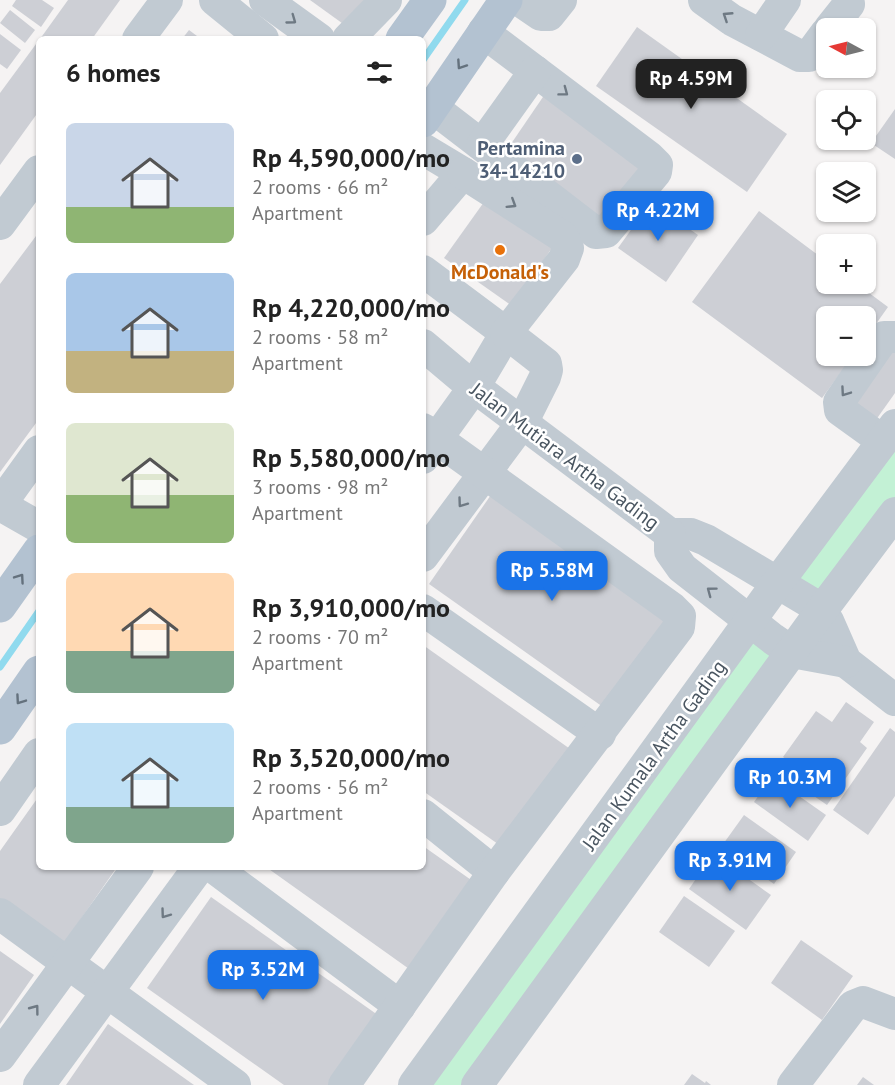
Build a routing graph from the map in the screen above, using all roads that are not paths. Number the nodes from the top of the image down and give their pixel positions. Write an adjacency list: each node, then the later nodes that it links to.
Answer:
1 (167, 0): 15 (street)
2 (215, 0): 16 (street)
3 (265, 0): 17 (street, one-way to 17)
4 (386, 0): 18 (street)
5 (430, 0): 19 (main road)
6 (506, 0): 13 (main road)
7 (519, 0): 8 (street)
8 (561, 0)
9 (704, 0): 14 (street, one-way to 9)
10 (785, 0): 14 (street)
11 (848, 0): 12 (street)
12 (838, 18)
13 (483, 32): 21 (street); 22 (main road, one-way to 22)
14 (761, 35): 20 (street)
15 (140, 36)
16 (259, 36)
17 (315, 36)
18 (351, 36)
19 (404, 36)
20 (816, 47)
21 (535, 71): 23 (street); 23 (street, one-way to 23)
22 (428, 114): 23 (street)
23 (482, 146)
24 (426, 151): 25 (street)
25 (463, 173): 27 (street); 30 (street, one-way to 30)
26 (36, 175): 28 (street)
27 (426, 216)
28 (0, 224)
29 (426, 273): 30 (street)
30 (506, 333): 34 (street); 35 (street)
31 (895, 337): 36 (street, one-way to 36)
32 (426, 348): 34 (street, Jalan Mutiara Artha Gading)
33 (426, 357): 34 (street, Jalan Mutiara Artha Gading)
34 (467, 382): 35 (street, Jalan Mutiara Artha Gading); 37 (street)
35 (522, 423): 39 (street); 43 (street, Jalan Mutiara Artha Gading)
36 (889, 433): 46 (street, Jalan Kumala Artha Gading)
37 (427, 442): 39 (street)
38 (36, 455): 40 (street)
39 (484, 474): 44 (street, one-way to 44); 56 (street)
40 (0, 505): 42 (street)
41 (895, 513): 48 (street)
42 (36, 525)
43 (670, 534): 46 (street, Jalan Mutiara Artha Gading); 50 (street, Jalan Mutiara Artha Gading, one-way to 43)
44 (426, 552)
45 (36, 555): 47 (main road, one-way to 45)
46 (778, 582): 48 (street, Jalan Mutiara Artha Gading); 50 (street, Jalan Kumala Artha Gading)
47 (0, 606)
48 (822, 610): 51 (street); 52 (street)
49 (426, 612): 56 (street)
50 (750, 621): 51 (street, Jalan Mutiara Artha Gading); 73 (street, Jalan Kumala Artha Gading)
51 (792, 652): 52 (street); 74 (street)
52 (846, 662): 54 (street)
53 (36, 676): 55 (main road, one-way to 55)
54 (895, 700)
55 (0, 728)
56 (600, 734): 63 (street)
57 (36, 758): 58 (street)
58 (0, 810)
59 (426, 817): 63 (street)
60 (136, 870): 65 (street)
61 (197, 870): 66 (street, one-way to 66)
62 (217, 870): 67 (street)
63 (494, 872): 67 (street)
64 (0, 914): 65 (street)
65 (69, 964): 66 (street); 69 (street, one-way to 65)
66 (107, 994): 70 (street); 71 (street)
67 (400, 1006): 72 (street)
68 (895, 1014): 75 (street)
69 (0, 1056)
70 (39, 1085)
71 (235, 1085)
72 (344, 1085)
73 (414, 1085)
74 (477, 1085)
75 (793, 1085)

